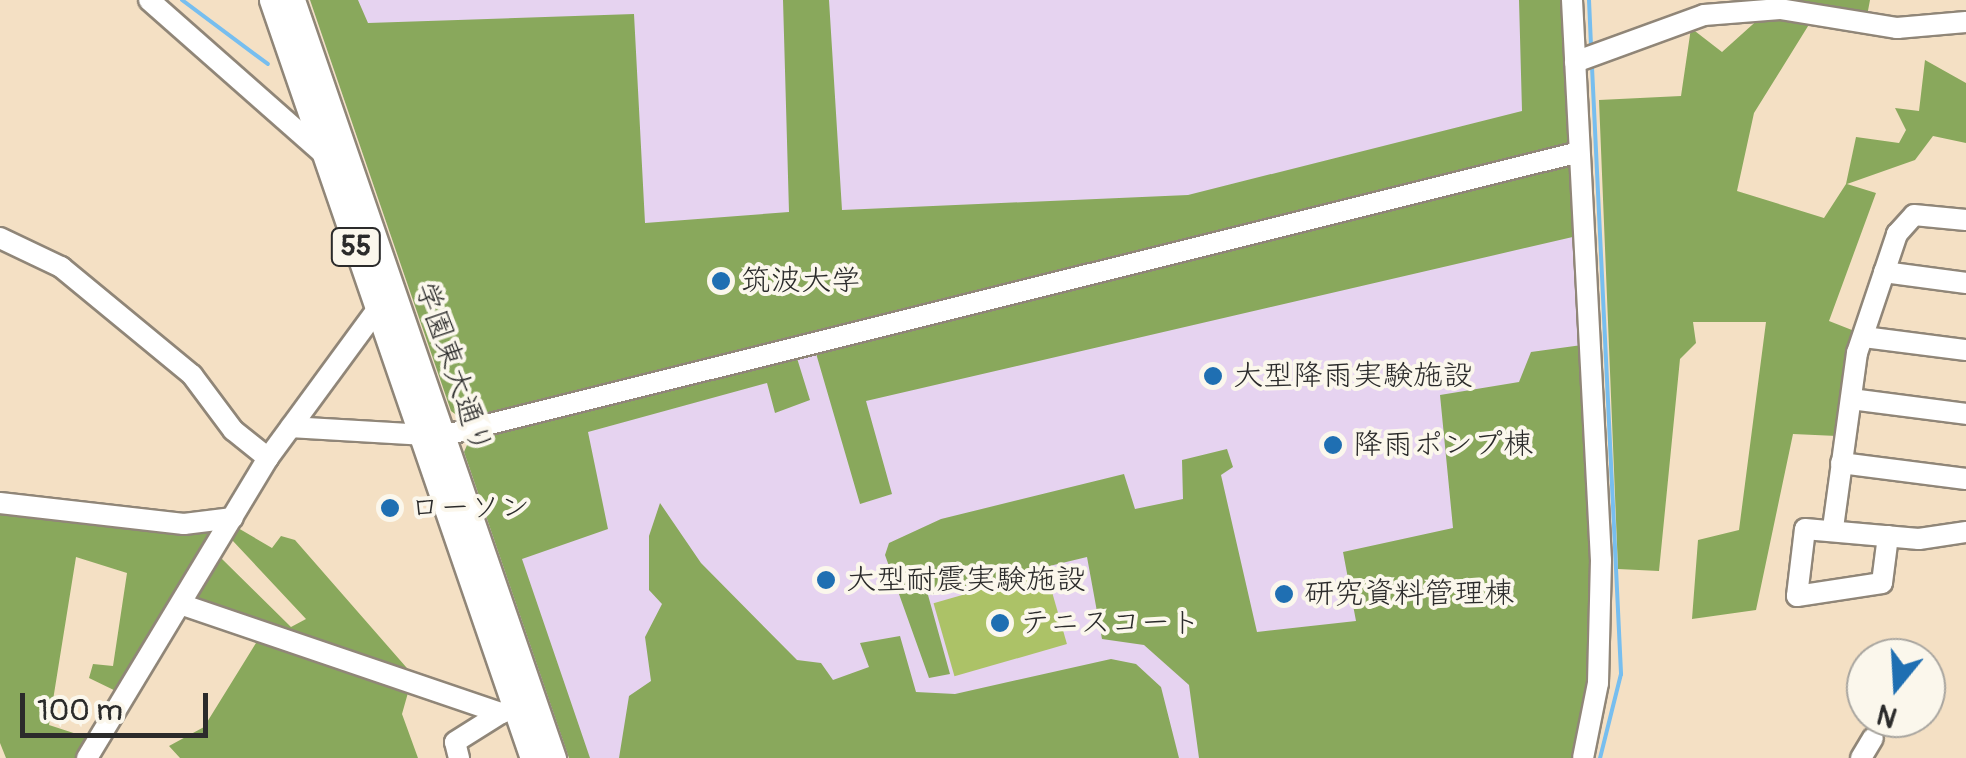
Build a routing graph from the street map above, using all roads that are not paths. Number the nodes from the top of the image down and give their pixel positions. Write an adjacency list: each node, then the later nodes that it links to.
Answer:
1 (149, 0): 8 (street)
2 (272, 0): 8 (main road, 学園東大通り / 55)
3 (292, 0): 19 (main road, 学園東大通り / 55)
4 (1572, 0): 6 (street)
5 (1966, 22): 6 (street)
6 (1575, 62): 7 (street)
7 (1579, 152): 19 (street); 35 (street)
8 (326, 156): 13 (main road, 学園東大通り / 55)
9 (1966, 220): 11 (street)
10 (0, 238): 20 (street)
11 (1884, 272): 12 (street); 14 (street)
12 (1966, 283)
13 (376, 311): 18 (street); 19 (main road, 学園東大通り / 55)
14 (1864, 338): 15 (street); 16 (street)
15 (1966, 350)
16 (1851, 398): 17 (street); 21 (street)
17 (1966, 414)
18 (291, 427): 19 (street); 20 (street)
19 (433, 436): 29 (main road, 学園東大通り / 55); 34 (main road, 学園東大通り / 55)
20 (268, 458): 24 (street)
21 (1842, 463): 22 (street); 25 (street)
22 (1966, 479)
23 (0, 503): 24 (street)
24 (233, 518): 28 (street)
25 (1833, 528): 27 (street); 27 (street)
26 (1966, 532): 27 (street)
27 (1888, 536)
28 (186, 606): 29 (street); 31 (street)
29 (508, 710): 32 (street); 33 (main road, 学園東大通り / 55)
30 (1874, 738): 36 (street)
31 (87, 758)
32 (459, 758)
33 (532, 758)
34 (553, 758)
35 (1583, 758)
36 (1860, 758)

